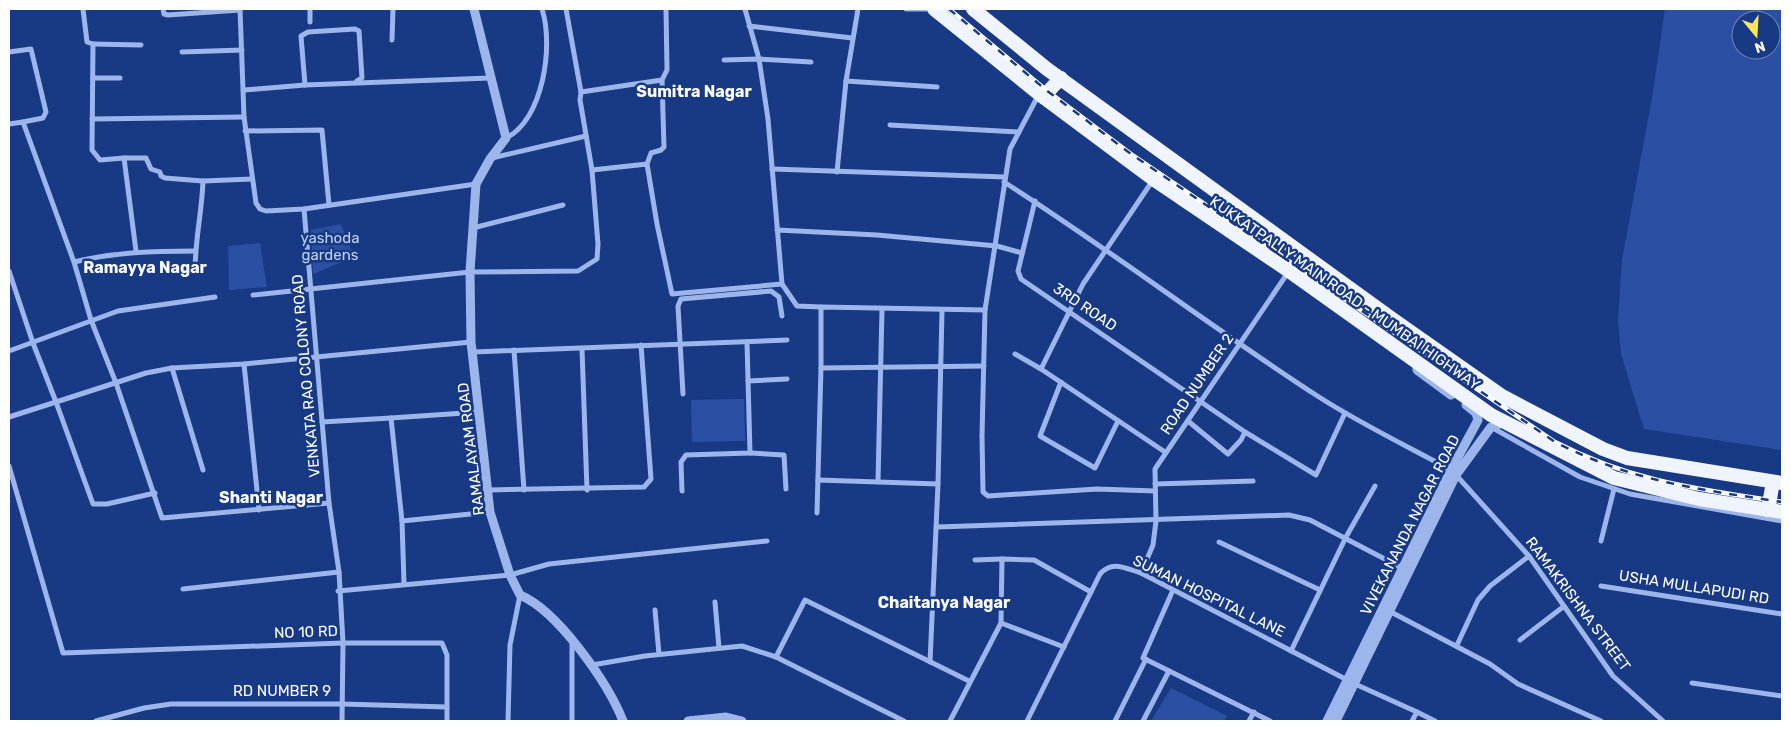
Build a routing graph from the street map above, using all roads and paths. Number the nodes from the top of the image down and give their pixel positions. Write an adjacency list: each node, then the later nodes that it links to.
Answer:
1 (83, 9): 20 (street)
2 (163, 9): 3 (street)
3 (240, 9): 22 (street)
4 (310, 9): 16 (street)
5 (393, 9): 19 (street)
6 (474, 9): 30 (street)
7 (543, 9): 48 (street)
8 (566, 9): 38 (street)
9 (666, 9): 32 (street)
10 (745, 9): 17 (street)
11 (858, 9): 18 (street)
12 (906, 9): 13 (street)
13 (926, 9)
14 (934, 9): 39 (highway, KUKKATPALLY MAIN ROAD - MUMBAI HIGHWAY)
15 (973, 9): 31 (highway, KUKKATPALLY MAIN ROAD - MUMBAI HIGHWAY)
16 (310, 22)
17 (749, 26): 18 (street); 25 (street)
18 (852, 38): 33 (street)
19 (392, 40)
20 (93, 44): 21 (street); 28 (street)
21 (141, 45)
22 (242, 50): 24 (street); 37 (street)
23 (9, 52): 42 (street)
24 (182, 52)
25 (759, 59): 26 (street); 27 (street); 52 (street)
26 (724, 60)
27 (811, 62)
28 (93, 78): 29 (street); 41 (street)
29 (120, 78)
30 (490, 78): 34 (street); 48 (street)
31 (1061, 78): 39 (highway); 134 (highway, KUKKATPALLY MAIN ROAD - MUMBAI HIGHWAY)
32 (662, 80): 38 (street); 51 (street)
33 (846, 81): 36 (street); 54 (street)
34 (331, 83): 35 (street); 35 (street)
35 (305, 84): 37 (street)
36 (937, 87)
37 (245, 90): 40 (street)
38 (581, 92): 47 (street)
39 (1041, 96): 46 (street); 57 (highway, KUKKATPALLY MAIN ROAD - MUMBAI HIGHWAY)
40 (244, 117): 41 (street); 45 (street)
41 (92, 119): 49 (street)
42 (23, 122): 43 (street); 71 (street)
43 (9, 124)
44 (890, 125): 46 (street)
45 (245, 131): 55 (street); 61 (street)
46 (1019, 132): 56 (street)
47 (586, 136): 50 (street); 53 (street)
48 (506, 138): 50 (street, RAMALAYAM ROAD)
49 (124, 158): 58 (street); 68 (street)
50 (490, 159): 59 (street, RAMALAYAM ROAD)
51 (647, 164): 53 (street); 76 (street)
52 (772, 169): 54 (street); 65 (street)
53 (592, 170): 75 (street)
54 (837, 172): 56 (street)
55 (252, 179): 58 (street); 63 (street)
56 (1004, 179): 60 (street, RAMAKRISHNA STREET); 66 (street)
57 (1153, 179): 67 (street); 74 (highway, KUKKATPALLY MAIN ROAD - MUMBAI HIGHWAY)
58 (203, 181): 69 (street)
59 (476, 184): 61 (street); 64 (street, RAMALAYAM ROAD)
60 (1035, 202): 67 (street, RAMAKRISHNA STREET); 70 (street, 3RD ROAD)
61 (329, 205): 63 (street)
62 (563, 205): 64 (street)
63 (304, 209): 77 (street, VENKATA RAO COLONY ROAD)
64 (473, 228): 75 (street, RAMALAYAM ROAD)
65 (777, 230): 66 (street); 76 (street)
66 (997, 246): 70 (street); 82 (street)
67 (1107, 250): 83 (street); 91 (street, RAMAKRISHNA STREET)
68 (136, 251): 69 (street); 71 (street)
69 (195, 251): 72 (street)
70 (1022, 253): 83 (street, 3RD ROAD)
71 (74, 262): 86 (street)
72 (195, 270)
73 (9, 271): 90 (street)
74 (1289, 271): 91 (street, ROAD NUMBER 2); 100 (highway, KUKKATPALLY MAIN ROAD - MUMBAI HIGHWAY)
75 (470, 272): 77 (street); 88 (street, RAMALAYAM ROAD)
76 (782, 284): 80 (street)
77 (311, 290): 78 (street); 99 (street, VENKATA RAO COLONY ROAD)
78 (252, 295)
79 (215, 297): 86 (street)
80 (821, 307): 81 (street); 105 (street)
81 (882, 310): 84 (street); 106 (street)
82 (985, 310): 84 (street); 103 (street)
83 (1068, 310): 107 (street); 114 (street, 3RD ROAD)
84 (942, 311): 102 (street)
85 (782, 316): 93 (street)
86 (92, 320): 90 (street); 111 (street)
87 (787, 340): 89 (street)
88 (471, 342): 97 (street, RAMALAYAM ROAD); 99 (street)
89 (747, 342): 93 (street); 109 (street)
90 (33, 343): 96 (street); 113 (street)
91 (1240, 344): 114 (street, ROAD NUMBER 2); 116 (street, RAMAKRISHNA STREET)
92 (641, 345): 93 (street); 94 (street); 142 (street)
93 (680, 345): 112 (street)
94 (582, 349): 95 (street); 142 (street)
95 (514, 350): 97 (street); 141 (street)
96 (9, 351)
97 (474, 352): 115 (street, RAMALAYAM ROAD)
98 (1015, 354): 107 (street)
99 (317, 358): 101 (street); 121 (street, VENKATA RAO COLONY ROAD)
100 (1417, 362): 122 (highway, KUKKATPALLY MAIN ROAD - MUMBAI HIGHWAY); 129 (street, VIVEKANANDA NAGAR ROAD)
101 (244, 364): 104 (street); 147 (street)
102 (941, 366): 103 (street); 106 (street); 135 (street)
103 (984, 366): 144 (street)
104 (172, 368): 111 (street); 128 (street)
105 (821, 368): 106 (street); 131 (street)
106 (880, 369): 132 (street)
107 (1041, 369): 110 (street)
108 (787, 379): 109 (street)
109 (748, 381): 126 (street)
110 (1061, 382): 120 (street); 120 (street)
111 (116, 383): 113 (street); 145 (street)
112 (683, 394)
113 (56, 402): 117 (street); 145 (street)
114 (1201, 402): 119 (street, ROAD NUMBER 2); 124 (street, 3RD ROAD)
115 (480, 412): 118 (street); 140 (street, RAMALAYAM ROAD)
116 (1345, 413): 124 (street, 3RD ROAD); 129 (street, RAMAKRISHNA STREET)
117 (9, 417)
118 (391, 418): 121 (street); 154 (street)
119 (1188, 420): 124 (street); 125 (street, ROAD NUMBER 2)
120 (1118, 421): 125 (street)
121 (322, 422): 146 (street, VENKATA RAO COLONY ROAD)
122 (1505, 422): 123 (street); 130 (highway, KUKKATPALLY MAIN ROAD - MUMBAI HIGHWAY)
123 (1491, 427): 129 (street, VIVEKANANDA NAGAR ROAD); 130 (street)
124 (1245, 432)
125 (1165, 452): 136 (street, ROAD NUMBER 2)
126 (750, 453): 138 (street); 143 (street)
127 (9, 466): 183 (street, NO 10 RD)
128 (203, 470)
129 (1453, 473): 160 (street, RAMAKRISHNA STREET); 163 (street, VIVEKANANDA NAGAR ROAD); 178 (street, VIVEKANANDA NAGAR ROAD)
130 (1590, 473): 139 (street); 148 (highway, KUKKATPALLY MAIN ROAD - MUMBAI HIGHWAY)
131 (818, 480): 132 (street); 151 (street)
132 (878, 481): 135 (street)
133 (1253, 481): 136 (street)
134 (1778, 482): 148 (highway)
135 (938, 484): 155 (street)
136 (1155, 484): 144 (street, ROAD NUMBER 2)
137 (1375, 486): 156 (street)
138 (786, 488)
139 (1614, 488): 153 (street); 158 (street)
140 (488, 490): 141 (street); 149 (street, RAMALAYAM ROAD)
141 (524, 490): 142 (street)
142 (587, 490)
143 (682, 491)
144 (1155, 491): 152 (street, ROAD NUMBER 2)
145 (155, 493): 147 (street)
146 (330, 503): 147 (street); 164 (street, VENKATA RAO COLONY ROAD)
147 (259, 510)
148 (1768, 510): 150 (highway, KUKKATPALLY MAIN ROAD - MUMBAI HIGHWAY)
149 (490, 512): 154 (street); 166 (street, RAMALAYAM ROAD)
150 (1782, 512)
151 (817, 514)
152 (1156, 521): 155 (street); 156 (street); 165 (street, ROAD NUMBER 2)
153 (1782, 521)
154 (402, 522): 167 (street)
155 (937, 527): 191 (street)
156 (1346, 537): 163 (street); 172 (street)
157 (767, 541): 166 (street)
158 (1601, 541)
159 (1219, 542): 172 (street)
160 (1529, 556): 176 (street, RAMAKRISHNA STREET); 184 (street)
161 (1002, 559): 162 (street); 173 (street); 180 (street)
162 (975, 560)
163 (1402, 568): 195 (street, VIVEKANANDA NAGAR ROAD)
164 (339, 572): 169 (street); 170 (street, VENKATA RAO COLONY ROAD)
165 (1141, 573): 171 (street, SUMAN HOSPITAL LANE); 173 (street, SUMAN HOSPITAL LANE)
166 (510, 575): 167 (street); 174 (street, RAMALAYAM ROAD)
167 (404, 583): 170 (street)
168 (1601, 586): 179 (street, USHA MULLAPUDI RD)
169 (183, 589)
170 (338, 590): 183 (street, VENKATA RAO COLONY ROAD)
171 (1173, 590): 187 (street, SUMAN HOSPITAL LANE); 190 (street)
172 (1320, 590): 187 (street)
173 (1092, 592): 185 (street, SUMAN HOSPITAL LANE)
174 (520, 596): 182 (street); 205 (street)
175 (715, 602): 186 (street)
176 (1563, 607): 181 (street); 223 (street, RAMAKRISHNA STREET)
177 (655, 610): 188 (street)
178 (1389, 611): 184 (street); 195 (street, VIVEKANANDA NAGAR ROAD)
179 (1782, 614)
180 (1000, 623): 185 (street); 194 (street)
181 (1520, 640)
182 (572, 642): 192 (street); 206 (street)
183 (343, 643): 198 (street, VENKATA RAO COLONY ROAD); 199 (street, NO 10 RD)
184 (1457, 645): 222 (street)
185 (1064, 647): 213 (street, SUMAN HOSPITAL LANE)
186 (719, 648): 188 (street); 189 (street)
187 (1291, 651): 195 (street, SUMAN HOSPITAL LANE)
188 (659, 654): 192 (street)
189 (776, 657): 191 (street); 211 (street)
190 (1146, 659): 193 (street); 214 (street)
191 (930, 662): 194 (street)
192 (592, 665): 207 (street)
193 (1169, 671): 200 (street); 215 (street)
194 (969, 681): 212 (street)
195 (1351, 682): 201 (street, SUMAN HOSPITAL LANE); 218 (street, VIVEKANANDA NAGAR ROAD); 219 (street, VIVEKANANDA NAGAR ROAD)
196 (1692, 683): 197 (street)
197 (1782, 696)
198 (342, 704): 199 (street, RD NUMBER 9); 202 (street, RD NUMBER 9); 203 (street, VENKATA RAO COLONY ROAD)
199 (447, 708): 204 (street, NO 10 RD)
200 (1254, 712): 216 (street); 217 (street)
201 (1417, 712): 220 (street); 221 (street, SUMAN HOSPITAL LANE)
202 (96, 721)
203 (342, 721)
204 (447, 721)
205 (508, 721)
206 (572, 721)
207 (623, 721)
208 (688, 721): 209 (street)
209 (699, 721): 210 (street)
210 (742, 721)
211 (904, 721)
212 (950, 721)
213 (1027, 721)
214 (1115, 721)
215 (1143, 721)
216 (1249, 721)
217 (1270, 721)
218 (1327, 721)
219 (1336, 721)
220 (1412, 721)
221 (1434, 721)
222 (1601, 721)
223 (1663, 721)

